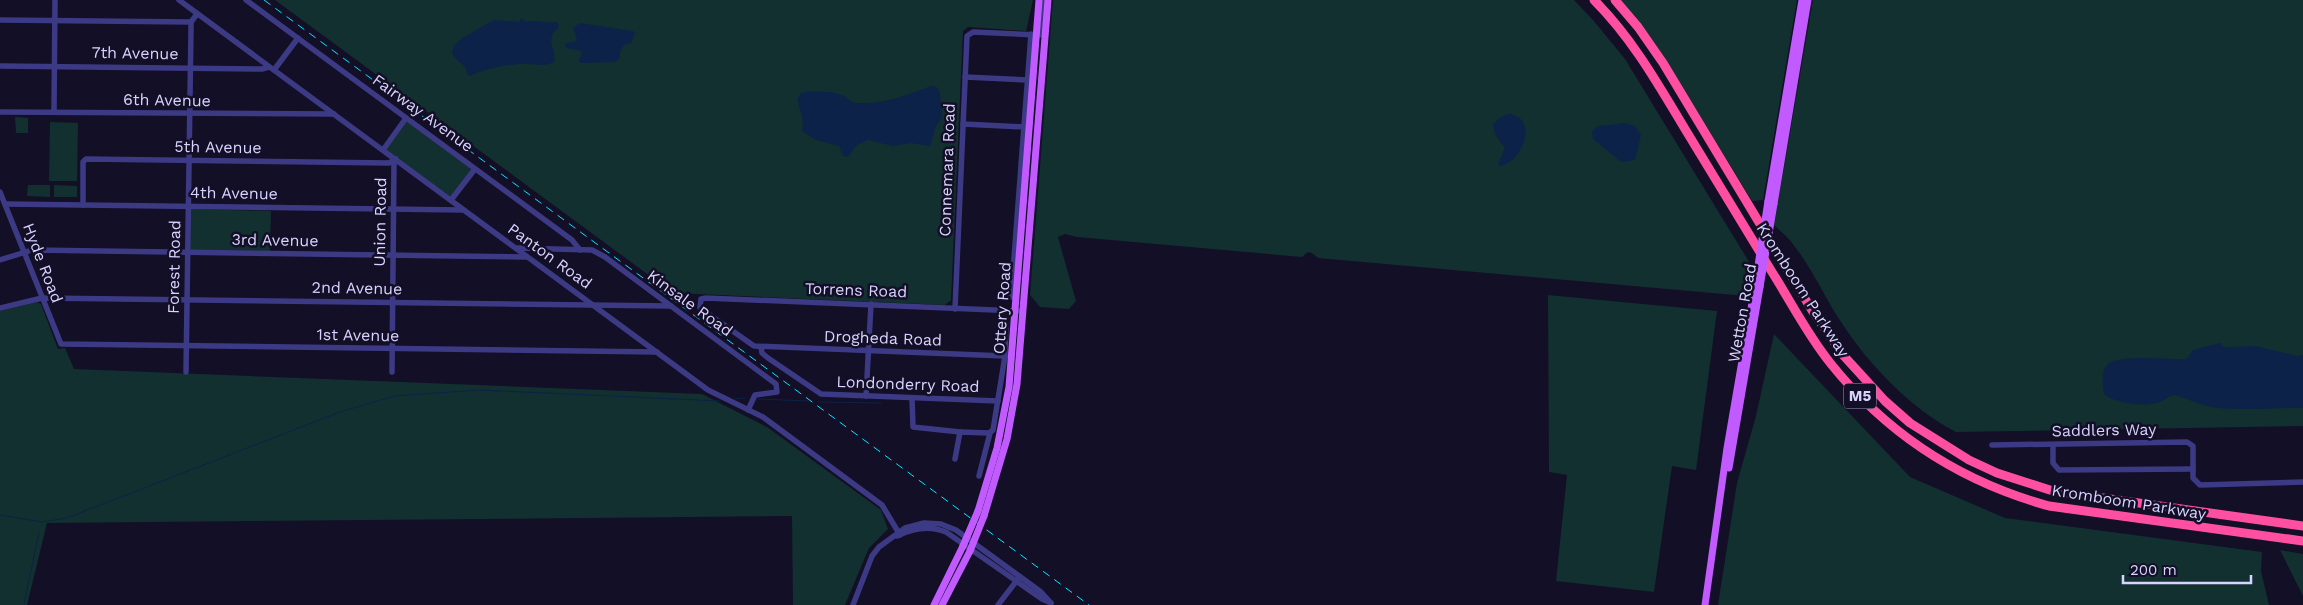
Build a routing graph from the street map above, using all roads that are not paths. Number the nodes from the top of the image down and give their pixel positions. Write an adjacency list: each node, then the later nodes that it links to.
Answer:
1 (55, 0): 12 (street)
2 (179, 0): 10 (street, Panton Road)
3 (246, 0): 15 (street, Fairway Avenue)
4 (1039, 0): 14 (main road, Ottery Road)
5 (1046, 0): 14 (street); 59 (main road, Ottery Road)
6 (1594, 0): 87 (highway, Kromboom Parkway / M5)
7 (1615, 0): 84 (highway, Kromboom Parkway / M5)
8 (1802, 0): 35 (main road, Wetton Road)
9 (1808, 0): 35 (main road, Wetton Road)
10 (197, 14): 13 (street); 19 (street, Panton Road)
11 (0, 20): 12 (street)
12 (55, 20): 13 (street); 17 (street)
13 (191, 22): 18 (street, Forest Road)
14 (1033, 36): 20 (street, Connemara Road); 21 (street); 59 (main road, Ottery Road)
15 (298, 38): 19 (street); 26 (street, Fairway Avenue)
16 (0, 66): 17 (street, 7th Avenue)
17 (54, 66): 18 (street, 7th Avenue); 23 (street)
18 (190, 68): 19 (street, 7th Avenue); 24 (street, Forest Road)
19 (272, 68): 25 (street, Panton Road)
20 (965, 77): 21 (street); 27 (street, Connemara Road)
21 (1028, 80): 28 (street)
22 (0, 112): 23 (street, 6th Avenue)
23 (54, 112): 24 (street, 6th Avenue)
24 (189, 114): 25 (street, 6th Avenue); 30 (street, Forest Road)
25 (334, 114): 29 (street, Panton Road)
26 (406, 118): 29 (street); 32 (street, Fairway Avenue)
27 (963, 124): 28 (street); 58 (street, Connemara Road)
28 (1024, 126): 49 (street)
29 (383, 150): 31 (street, Panton Road)
30 (188, 160): 31 (street, 5th Avenue); 36 (street, 5th Avenue); 37 (street, Forest Road)
31 (395, 160): 34 (street, Panton Road); 39 (street, Union Road)
32 (475, 169): 34 (street); 43 (street, Fairway Avenue)
33 (0, 192): 38 (street, Hyde Road)
34 (451, 200): 40 (street, Panton Road)
35 (1771, 203): 96 (main road, Wetton Road, bridge)
36 (83, 205): 37 (street, 4th Avenue); 38 (street, 4th Avenue)
37 (188, 206): 39 (street, 4th Avenue); 45 (street, Forest Road)
38 (6, 207): 41 (street, 4th Avenue); 44 (street, Hyde Road)
39 (394, 209): 40 (street, 4th Avenue); 46 (street, Union Road)
40 (464, 210): 42 (street, Panton Road)
41 (0, 211)
42 (516, 248): 43 (street, Kinsale Road); 47 (street, Panton Road)
43 (580, 250): 56 (street, Kinsale Road)
44 (24, 252): 45 (street, 3rd Avenue); 48 (street, 3rd Avenue); 50 (street, Hyde Road)
45 (187, 252): 46 (street, 3rd Avenue); 51 (street, Forest Road)
46 (393, 255): 47 (street, 3rd Avenue); 52 (street, Union Road)
47 (527, 257): 54 (street, Panton Road)
48 (0, 260)
49 (1011, 297)
50 (42, 298): 51 (street, 2nd Avenue); 57 (street, 2nd Avenue); 62 (street, Hyde Road)
51 (187, 300): 52 (street, 2nd Avenue); 63 (street, Forest Road)
52 (393, 302): 54 (street, 2nd Avenue); 65 (street, Union Road)
53 (871, 304): 58 (street, Torrens Road); 64 (street, Torrens Road); 66 (street)
54 (592, 305): 55 (street, 2nd Avenue); 60 (street, Panton Road)
55 (608, 305): 56 (street, 2nd Avenue); 60 (street)
56 (671, 306): 74 (street, Kinsale Road)
57 (0, 308)
58 (955, 309): 59 (street, Torrens Road)
59 (1019, 311): 88 (main road, Ottery Road, bridge); 88 (main road, Ottery Road, bridge)
60 (604, 313): 67 (street, Panton Road)
61 (1006, 325): 68 (street)
62 (60, 344): 63 (street, 1st Avenue)
63 (187, 346): 65 (street, 1st Avenue); 69 (street, Forest Road)
64 (761, 347): 66 (street, Drogheda Road); 71 (street, Londonderry Road)
65 (392, 349): 67 (street, 1st Avenue); 70 (street, Union Road)
66 (869, 351): 68 (street, Drogheda Road); 71 (street)
67 (657, 352): 74 (street, Panton Road)
68 (1005, 356): 73 (street)
69 (186, 372)
70 (392, 372)
71 (866, 396): 72 (street, Londonderry Road)
72 (912, 398): 73 (street, Londonderry Road); 75 (street)
73 (998, 401): 76 (street)
74 (748, 410): 83 (street, Panton Road)
75 (960, 432): 76 (street); 79 (street)
76 (990, 432): 81 (street)
77 (1992, 445): 78 (street, Saddlers Way)
78 (2053, 445): 80 (street); 80 (street, Saddlers Way)
79 (955, 459)
80 (2193, 469): 82 (street)
81 (979, 476)
82 (2303, 482)
83 (893, 521): 85 (street, Panton Road); 86 (street)
84 (2303, 526)
85 (899, 533): 86 (street); 89 (street); 90 (street)
86 (887, 538): 89 (street)
87 (2303, 542)
88 (967, 549): 93 (main road, Ottery Road); 94 (main road, Ottery Road)
89 (870, 564): 92 (street)
90 (1018, 578): 91 (street); 95 (street)
91 (1052, 604)
92 (853, 605)
93 (934, 605)
94 (942, 605)
95 (998, 605)
96 (1706, 605)

